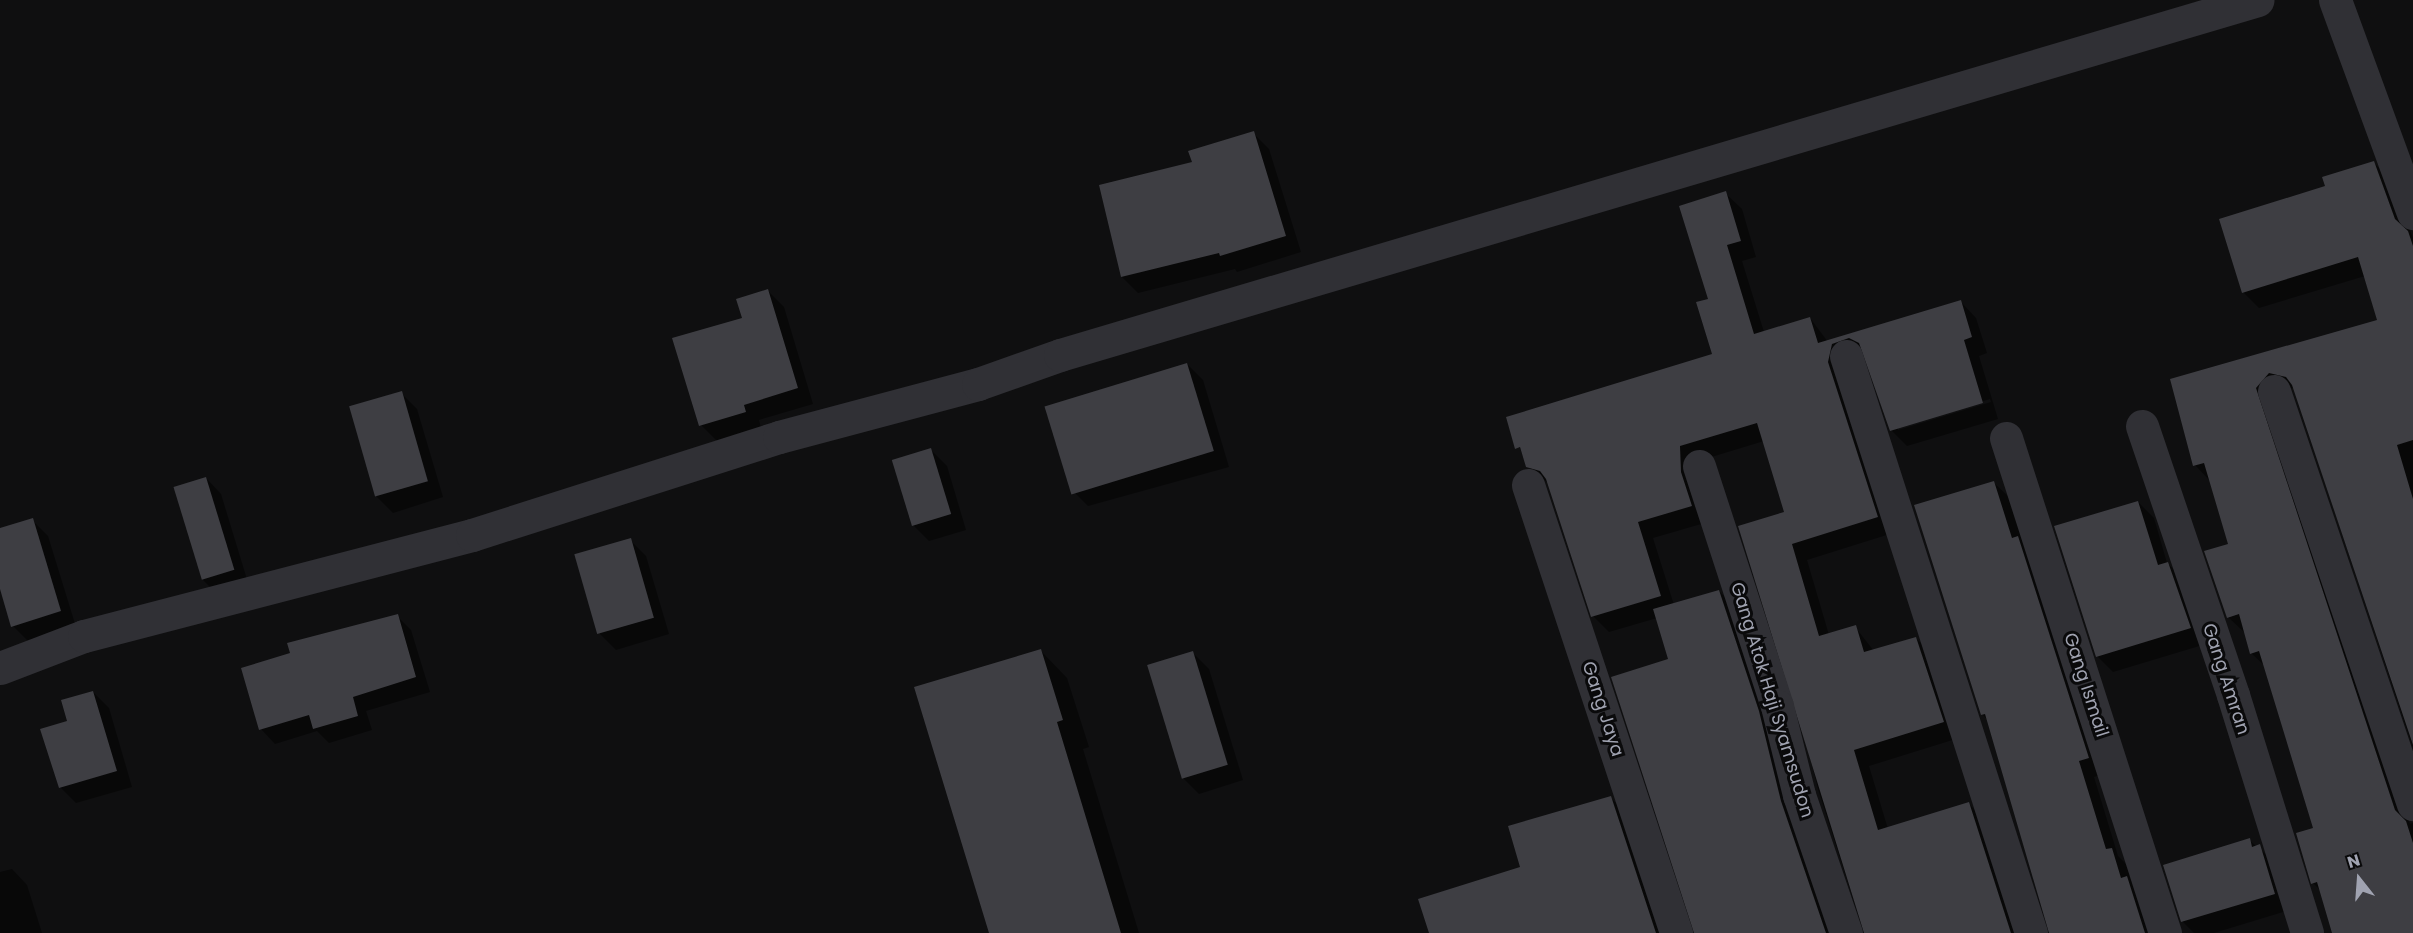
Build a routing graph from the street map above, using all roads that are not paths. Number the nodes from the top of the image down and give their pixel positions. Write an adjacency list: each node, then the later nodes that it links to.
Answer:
1 (2258, 0): 10 (street)
2 (2335, 0): 3 (street)
3 (2413, 213)
4 (1845, 356): 14 (street)
5 (2274, 392): 11 (street)
6 (2142, 426): 16 (street, Gang Amran)
7 (2006, 438): 15 (street, Gang Ismail)
8 (1699, 466): 13 (street, Gang Atok Haji Syamsudon)
9 (1528, 485): 12 (street, Gang Jaya)
10 (0, 668)
11 (2413, 804)
12 (1676, 933)
13 (1846, 933)
14 (2031, 933)
15 (2165, 933)
16 (2307, 933)

